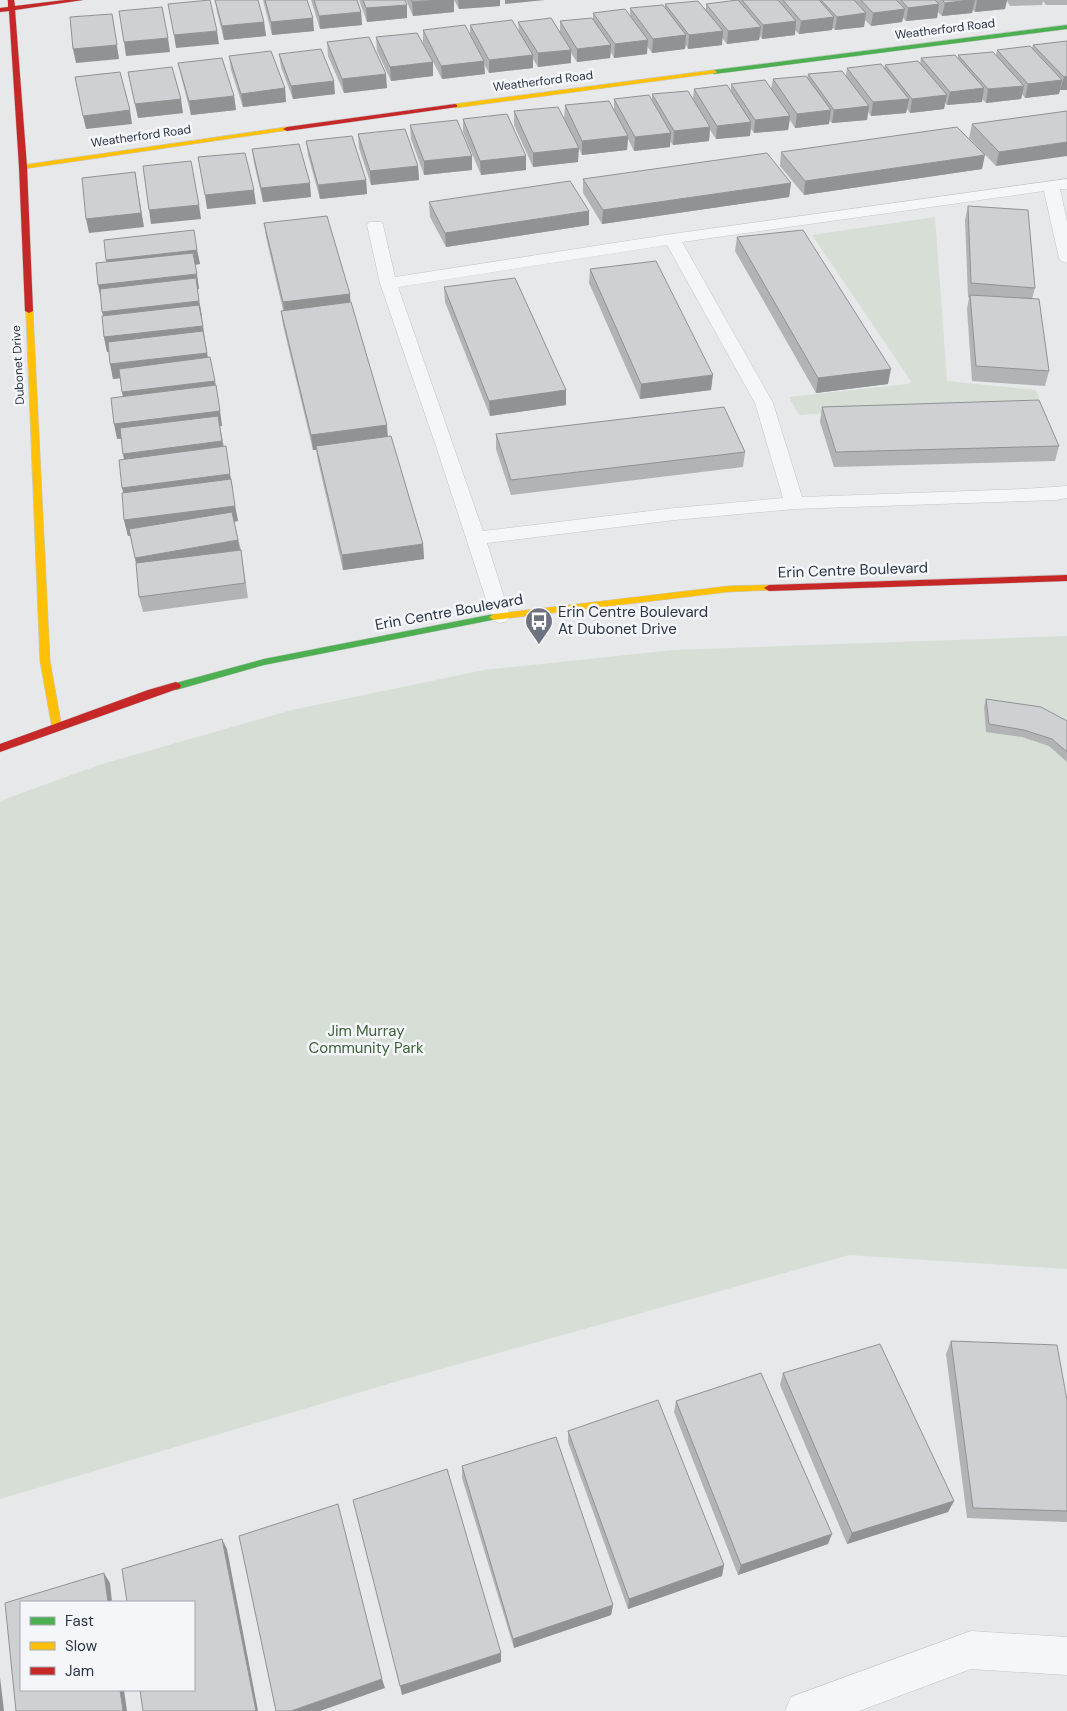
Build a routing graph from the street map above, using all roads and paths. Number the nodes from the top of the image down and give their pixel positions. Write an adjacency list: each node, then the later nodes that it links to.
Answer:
1 (80, 0): 2 (street)
2 (8, 6): 4 (street, Dubonet Drive)
3 (1067, 28): 4 (street, Weatherford Road)
4 (23, 167): 15 (street, Dubonet Drive)
5 (1059, 185): 7 (lane); 8 (lane)
6 (375, 225): 9 (lane)
7 (672, 238): 9 (lane); 11 (lane)
8 (1067, 258)
9 (388, 283): 12 (lane)
10 (1067, 492): 11 (lane)
11 (794, 503): 12 (lane)
12 (477, 538): 14 (lane)
13 (1067, 578): 14 (street, Erin Centre Boulevard)
14 (500, 616): 15 (street, Erin Centre Boulevard)
15 (57, 728): 16 (street, Erin Centre Boulevard)
16 (0, 748)
17 (1067, 1656): 18 (street)
18 (805, 1711)

